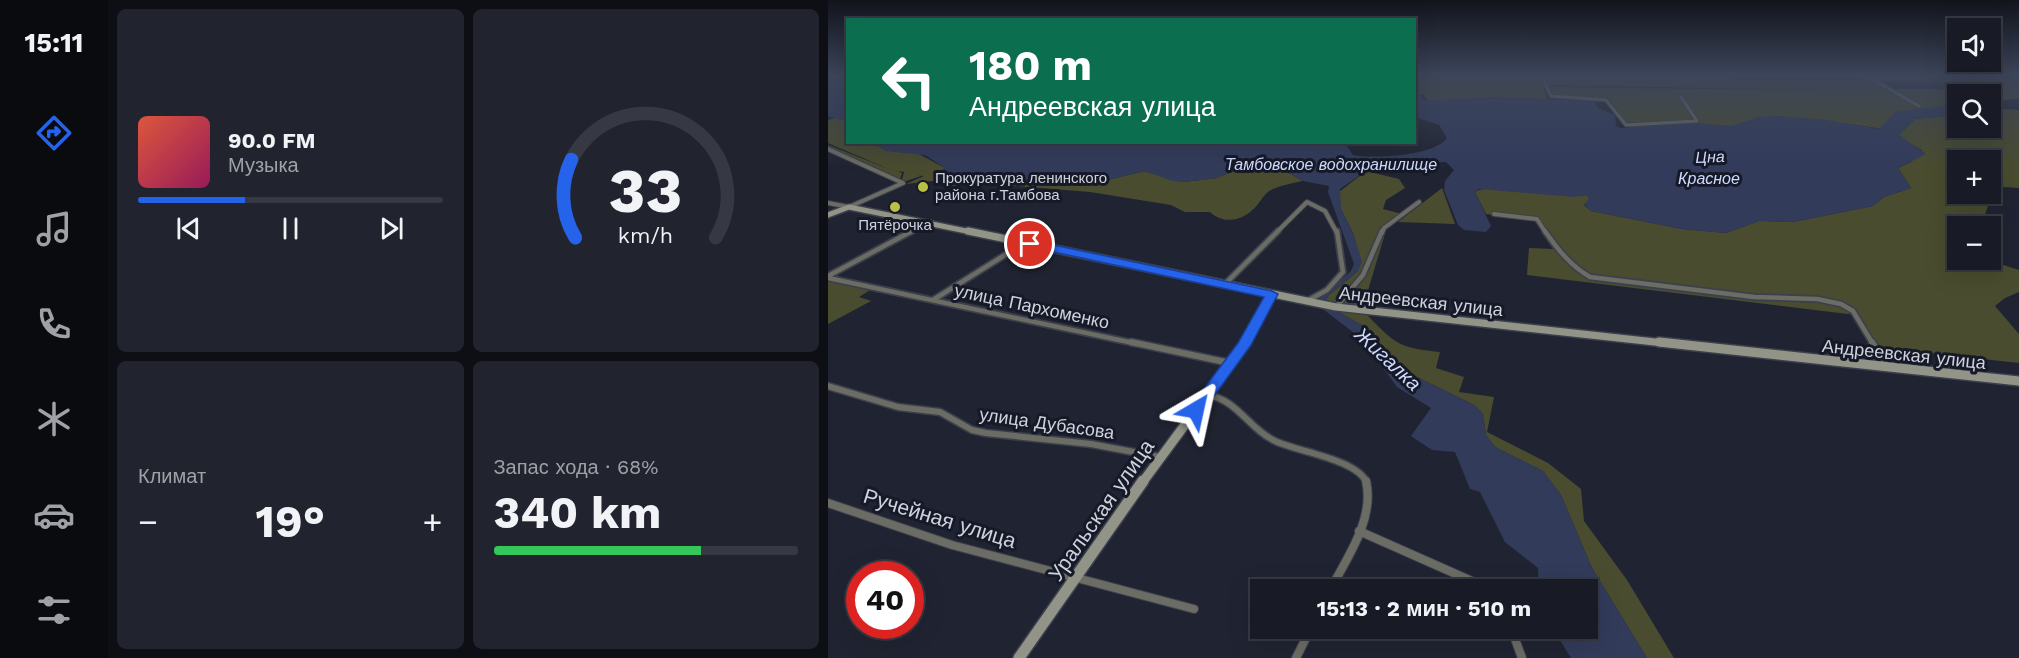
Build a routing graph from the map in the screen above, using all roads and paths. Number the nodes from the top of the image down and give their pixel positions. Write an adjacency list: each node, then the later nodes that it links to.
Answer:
1 (1611, 106): 2 (street)
2 (1687, 106)
3 (828, 149): 6 (street)
4 (1419, 202): 16 (street)
5 (828, 203): 6 (street, Андреевская улица)
6 (849, 207): 8 (street); 9 (street, Андреевская улица)
7 (1494, 214): 18 (street)
8 (828, 215)
9 (930, 222): 10 (street, Андреевская улица); 11 (street)
10 (1024, 243): 12 (street, Андреевская улица); 14 (street)
11 (828, 277): 14 (street, улица Пархоменко)
12 (1224, 285): 13 (street, Андреевская улица); 15 (street)
13 (1272, 294): 15 (street, Андреевская улица); 17 (street, Уральская улица)
14 (933, 300): 17 (street, улица Пархоменко)
15 (1310, 302): 16 (street, Андреевская улица)
16 (1332, 306): 18 (street, Андреевская улица)
17 (1230, 363): 21 (street, Уральская улица)
18 (1888, 368): 19 (street, Андреевская улица)
19 (2019, 381)
20 (828, 386): 22 (street, улица Дубасова)
21 (1207, 395): 22 (street, Уральская улица); 24 (street)
22 (1160, 457): 25 (street, Уральская улица)
23 (828, 502): 25 (street, Ручейная улица)
24 (1359, 531): 26 (street); 27 (street)
25 (1076, 576): 28 (street); 31 (street, Уральская улица)
26 (1335, 579)
27 (1467, 579)
28 (1194, 609)
29 (1306, 639): 32 (street)
30 (1515, 639): 33 (street)
31 (1019, 658)
32 (1296, 658)
33 (1522, 658)

